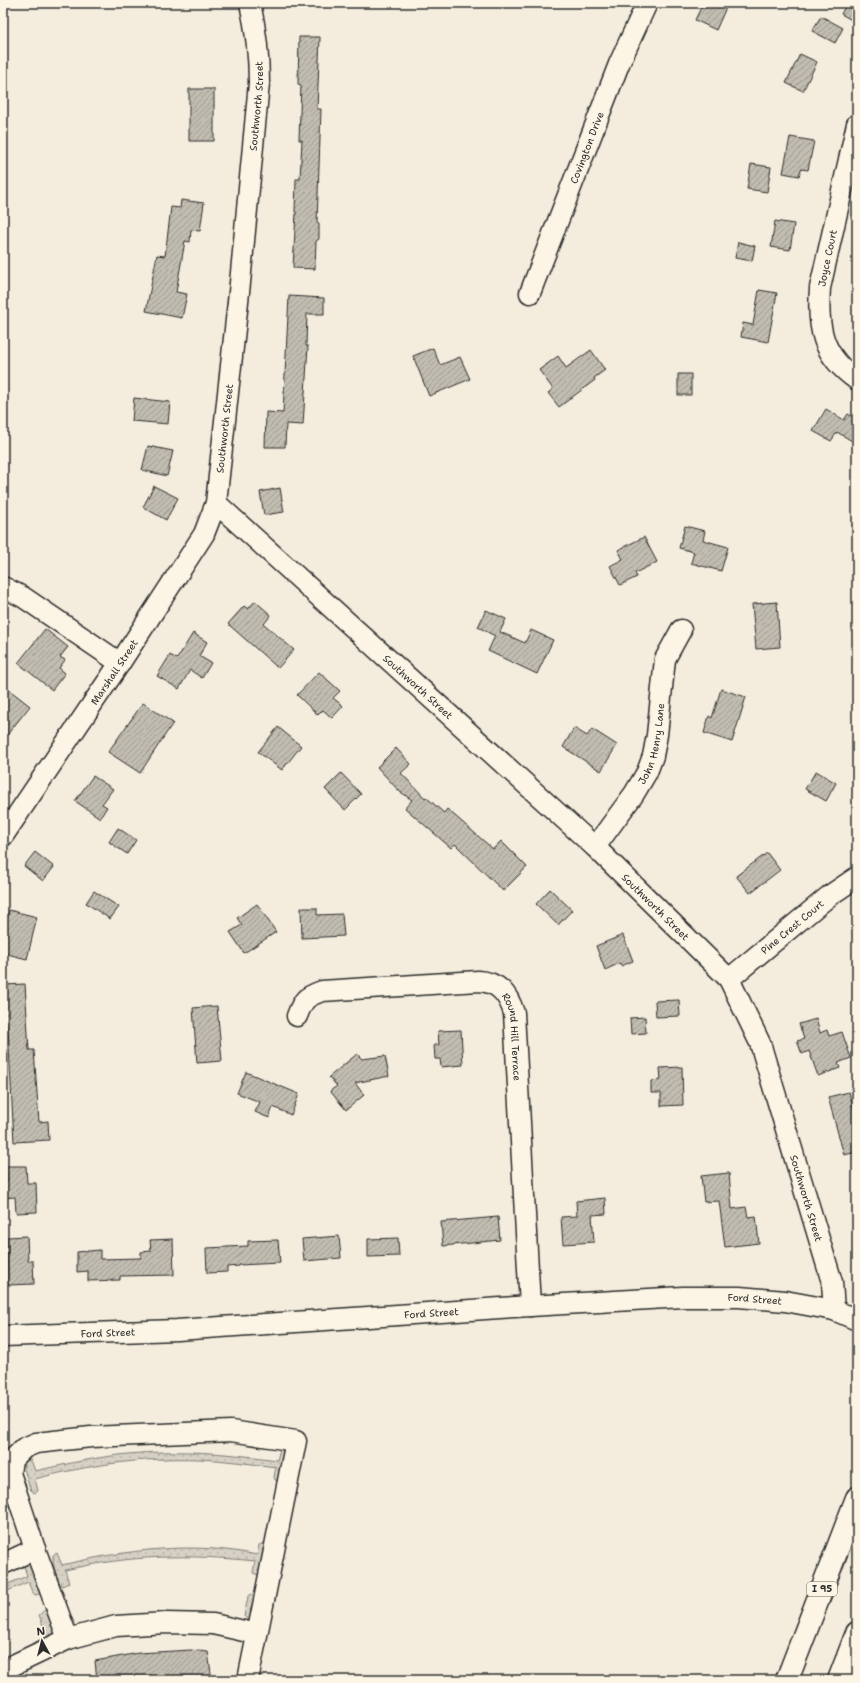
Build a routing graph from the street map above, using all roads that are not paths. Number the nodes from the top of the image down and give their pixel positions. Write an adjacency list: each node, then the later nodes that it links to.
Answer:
1 (250, 3): 6 (street, Southworth Street)
2 (647, 3): 4 (street, Covington Drive)
3 (857, 124): 5 (street, Joyce Court)
4 (530, 294)
5 (857, 380)
6 (216, 503): 9 (street, Marshall Street); 11 (street, Southworth Street)
7 (3, 587): 9 (street)
8 (681, 630): 11 (street, John Henry Lane)
9 (120, 663): 10 (street, Marshall Street)
10 (3, 836)
11 (595, 847): 13 (street, Southworth Street)
12 (857, 877): 13 (street, Pine Crest Court)
13 (729, 979): 16 (street, Southworth Street)
14 (297, 1016): 15 (street, Round Hill Terrace)
15 (530, 1306): 16 (street, Ford Street); 18 (street, Ford Street)
16 (834, 1310): 17 (street, Ford Street)
17 (857, 1320)
18 (3, 1336)
19 (857, 1498): 27 (highway, I 95)
20 (35, 1549): 21 (street); 23 (street); 24 (street)
21 (3, 1564)
22 (857, 1633): 28 (highway)
23 (257, 1634): 24 (street); 26 (street)
24 (68, 1639): 25 (street)
25 (3, 1670)
26 (248, 1680)
27 (787, 1680)
28 (839, 1680)

